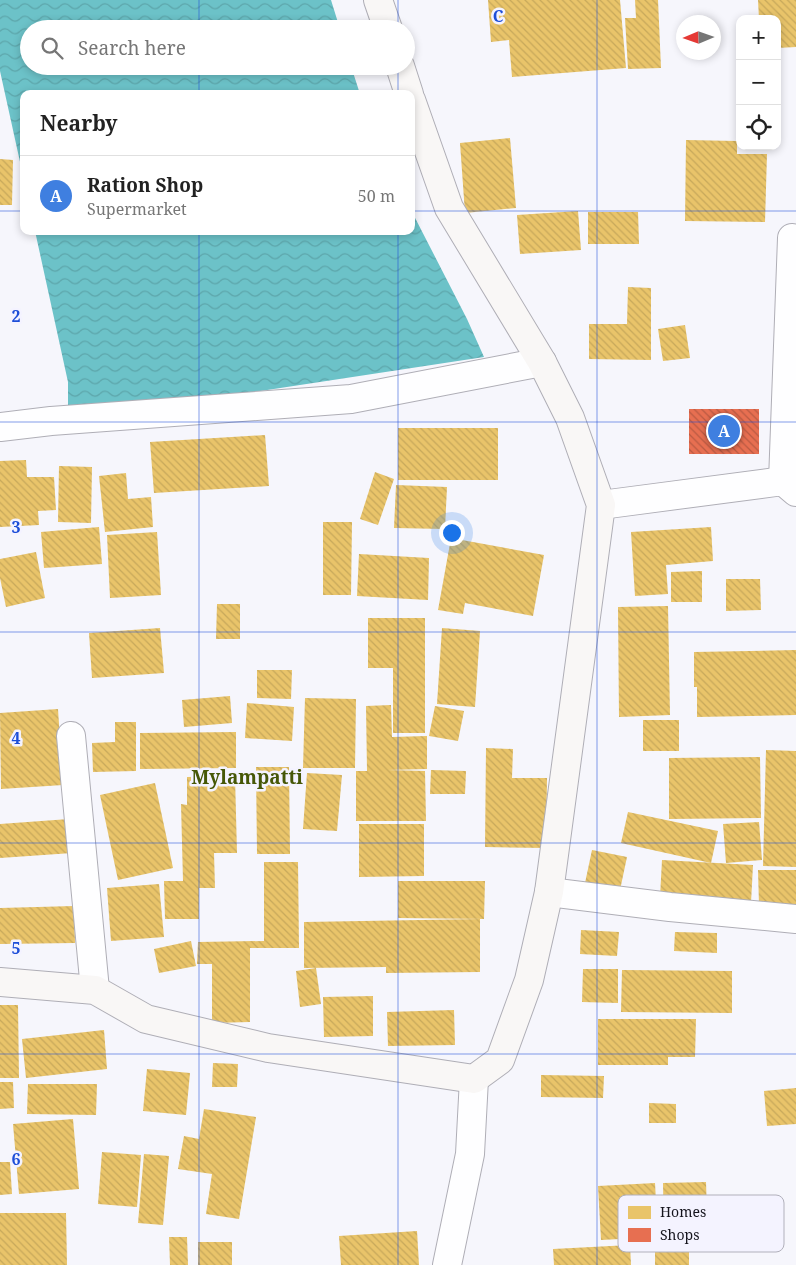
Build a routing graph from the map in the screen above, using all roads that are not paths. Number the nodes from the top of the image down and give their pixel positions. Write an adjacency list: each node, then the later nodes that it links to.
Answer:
1 (378, 0): 2 (street)
2 (385, 20)
3 (403, 75): 4 (street)
4 (408, 90)
5 (415, 111): 7 (street)
6 (792, 238): 9 (street)
7 (542, 362): 8 (street); 10 (street)
8 (0, 426)
9 (790, 487): 10 (street)
10 (601, 505): 12 (street)
11 (71, 736): 15 (street)
12 (548, 892): 13 (street); 16 (street)
13 (796, 918)
14 (0, 982): 15 (street)
15 (95, 990): 16 (street)
16 (474, 1079): 17 (street)
17 (447, 1265)

